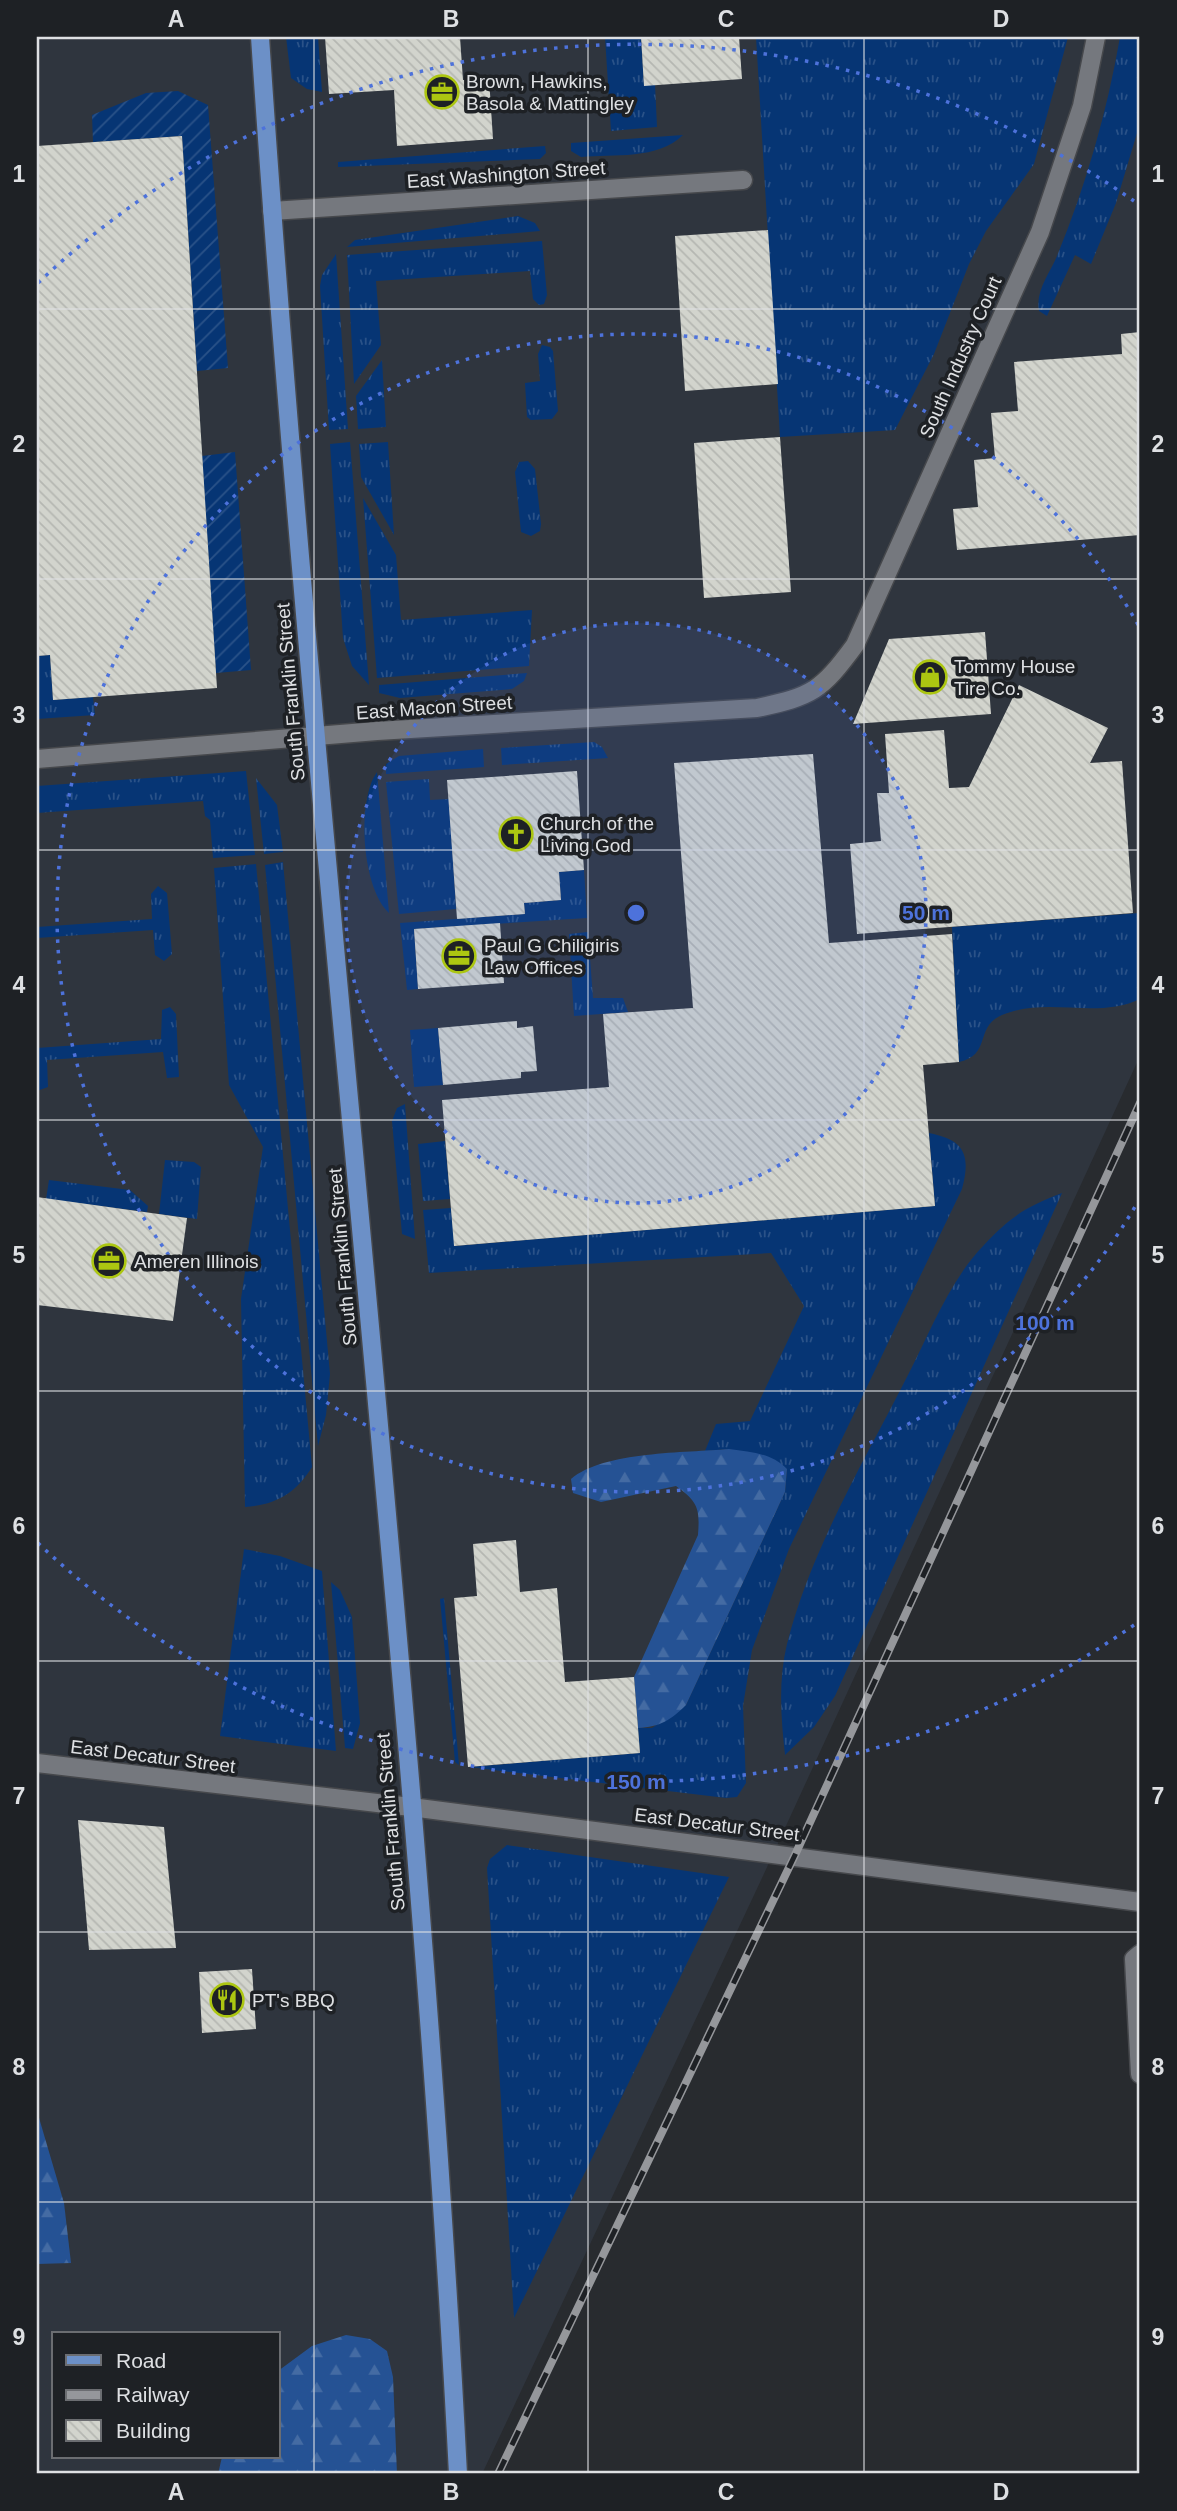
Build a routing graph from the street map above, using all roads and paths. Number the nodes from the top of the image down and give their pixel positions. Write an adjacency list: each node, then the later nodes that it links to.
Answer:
1 (260, 37): 4 (main road, South Franklin Street)
2 (1096, 37): 5 (street, South Industry Court)
3 (743, 180): 4 (street, East Washington Street)
4 (272, 211): 6 (main road, South Franklin Street)
5 (828, 681): 6 (street, East Macon Street)
6 (315, 737): 7 (street, East Macon Street); 9 (main road, South Franklin Street)
7 (37, 759)
8 (37, 1763): 9 (street, East Decatur Street)
9 (411, 1807): 10 (street, East Decatur Street); 13 (main road, South Franklin Street)
10 (1140, 1902)
11 (1140, 1954): 12 (street)
12 (1140, 2074)
13 (458, 2474)

